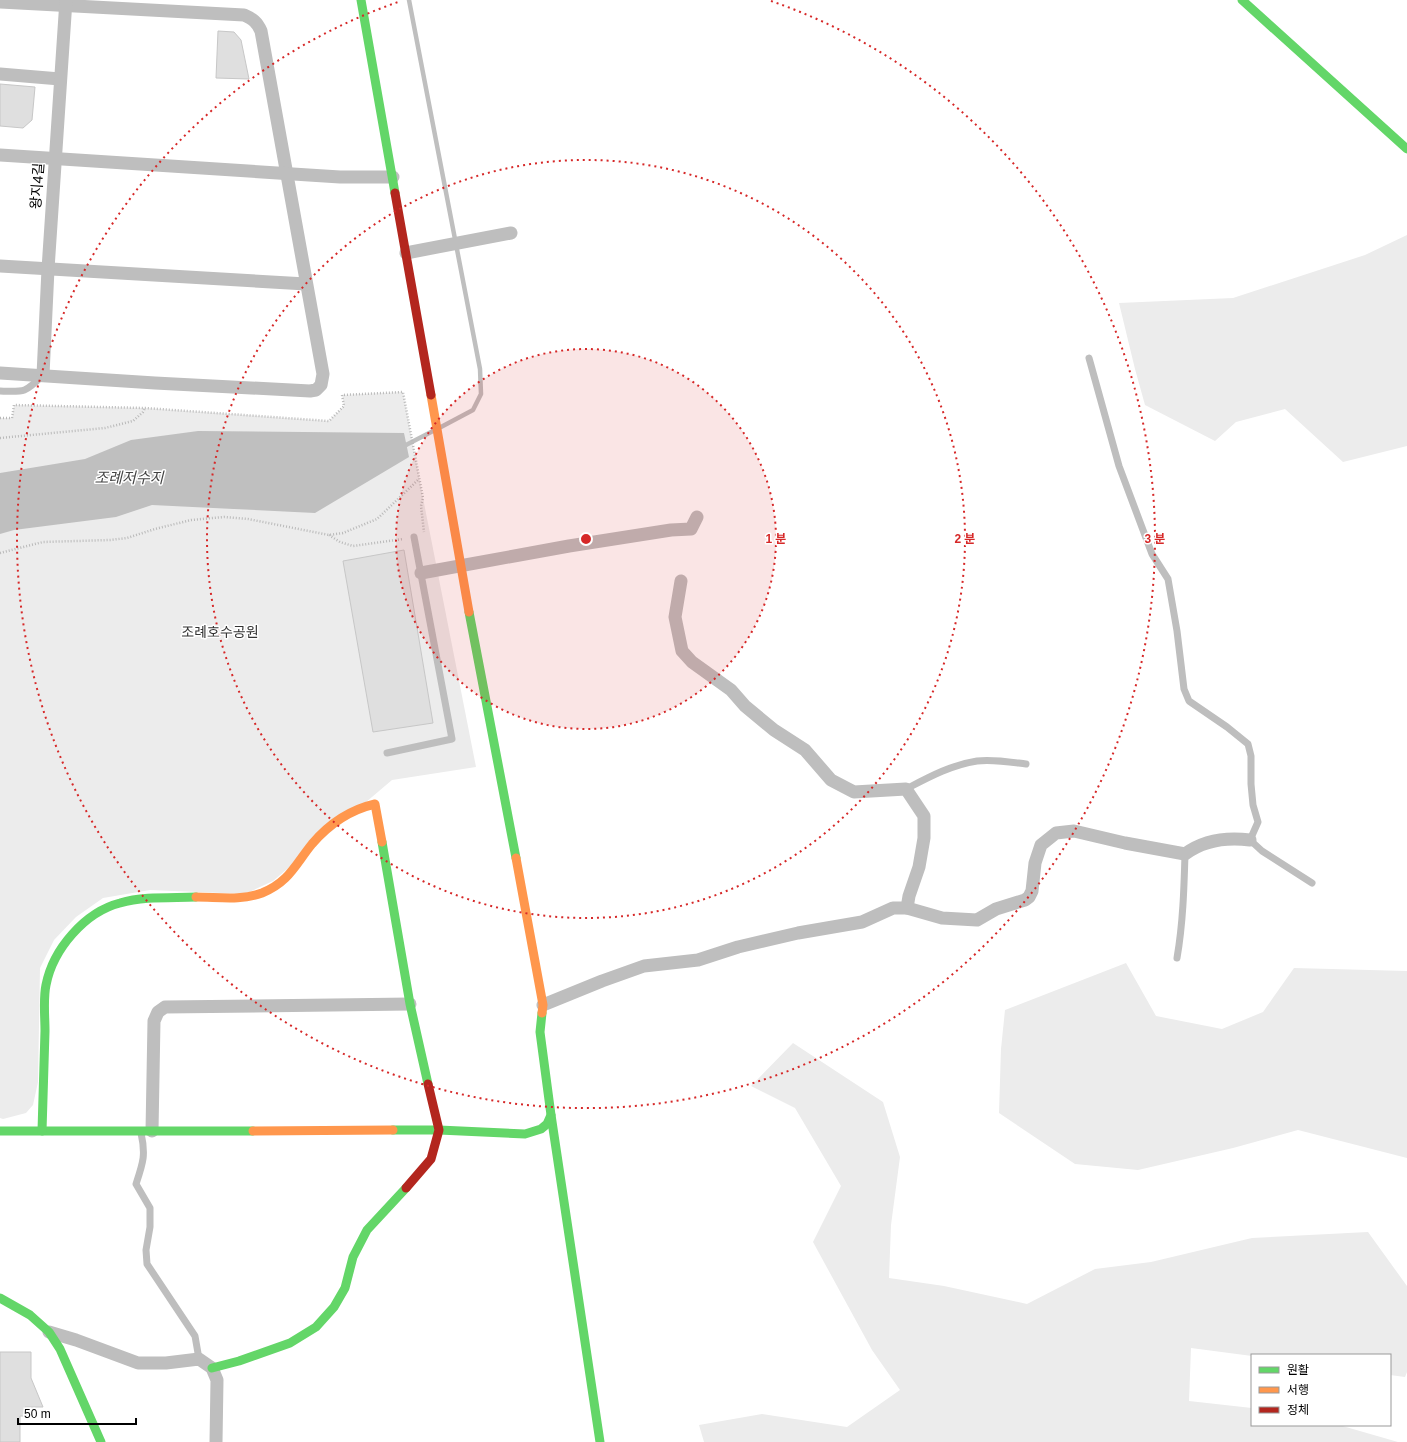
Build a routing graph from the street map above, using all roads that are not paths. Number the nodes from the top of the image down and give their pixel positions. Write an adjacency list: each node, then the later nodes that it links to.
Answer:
1 (361, 0): 11 (street)
2 (1242, 0): 7 (street)
3 (0, 2): 4 (street)
4 (65, 3): 6 (street, 왕지4길); 10 (street)
5 (0, 74): 6 (street)
6 (60, 79): 9 (street, 왕지4길)
7 (1407, 149)
8 (0, 155): 9 (street)
9 (55, 159): 10 (street); 15 (street, 왕지4길)
10 (287, 173): 11 (street); 16 (street)
11 (393, 178): 13 (street)
12 (511, 233): 13 (street)
13 (406, 253): 23 (street)
14 (0, 266): 15 (street)
15 (48, 269): 16 (street); 19 (street, 왕지4길)
16 (306, 284): 19 (street)
17 (1089, 358): 29 (lane)
18 (0, 373): 19 (street)
19 (42, 375): 20 (lane)
20 (0, 391)
21 (697, 517): 23 (street)
22 (414, 537): 24 (lane)
23 (460, 566): 24 (street); 35 (street)
24 (421, 573): 26 (lane)
25 (681, 581): 28 (street)
26 (386, 753)
27 (1026, 764): 28 (lane)
28 (906, 789): 32 (street)
29 (1250, 840): 30 (street); 31 (lane)
30 (1185, 854): 32 (street); 33 (lane)
31 (1312, 883)
32 (907, 908): 35 (street)
33 (1177, 958)
34 (410, 1004): 37 (street); 39 (street); 40 (street)
35 (543, 1005): 36 (street)
36 (551, 1115): 37 (street); 47 (street)
37 (439, 1130): 40 (street); 44 (street)
38 (0, 1131): 39 (street)
39 (42, 1131): 40 (street)
40 (146, 1131): 43 (lane)
41 (0, 1298): 42 (street)
42 (49, 1332): 43 (street); 45 (street)
43 (199, 1359): 44 (street)
44 (212, 1368): 46 (street)
45 (101, 1442)
46 (216, 1442)
47 (600, 1442)

